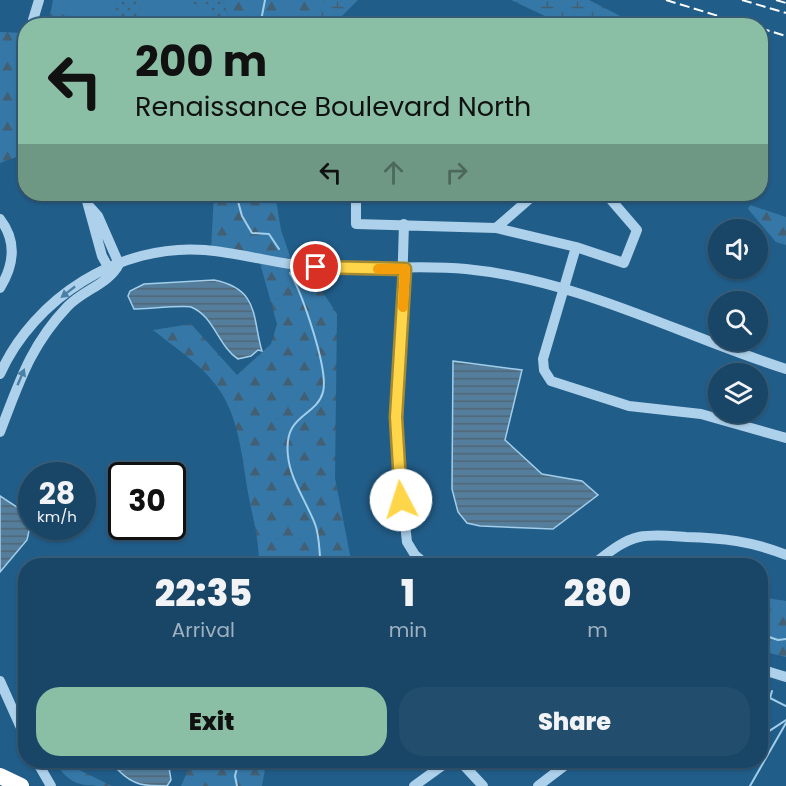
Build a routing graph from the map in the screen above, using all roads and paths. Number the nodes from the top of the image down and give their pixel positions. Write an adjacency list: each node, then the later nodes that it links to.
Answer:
1 (39, 0): 2 (street)
2 (34, 18)
3 (88, 201): 7 (street)
4 (356, 201): 9 (street)
5 (527, 201): 10 (street)
6 (612, 201): 11 (street)
7 (90, 207): 12 (street); 14 (street)
8 (0, 219): 15 (street)
9 (404, 224): 10 (street); 13 (street)
10 (496, 228): 11 (street)
11 (576, 247): 16 (street)
12 (119, 264): 13 (street); 14 (street)
13 (405, 269): 16 (street); 22 (street)
14 (110, 271): 18 (street, one-way to 18); 19 (street, one-way to 14)
15 (0, 288)
16 (564, 289): 17 (street); 20 (street)
17 (786, 369)
18 (0, 374)
19 (0, 432)
20 (786, 438)
21 (786, 555): 23 (street)
22 (419, 558)
23 (602, 558)
24 (768, 671): 25 (street)
25 (786, 677)
26 (0, 681): 27 (street)
27 (18, 721)
28 (41, 768): 34 (street)
29 (439, 768): 35 (street)
30 (466, 768): 36 (street)
31 (562, 768): 37 (street)
32 (0, 776): 33 (highway)
33 (21, 786)
34 (51, 786)
35 (414, 786)
36 (483, 786)
37 (538, 786)

